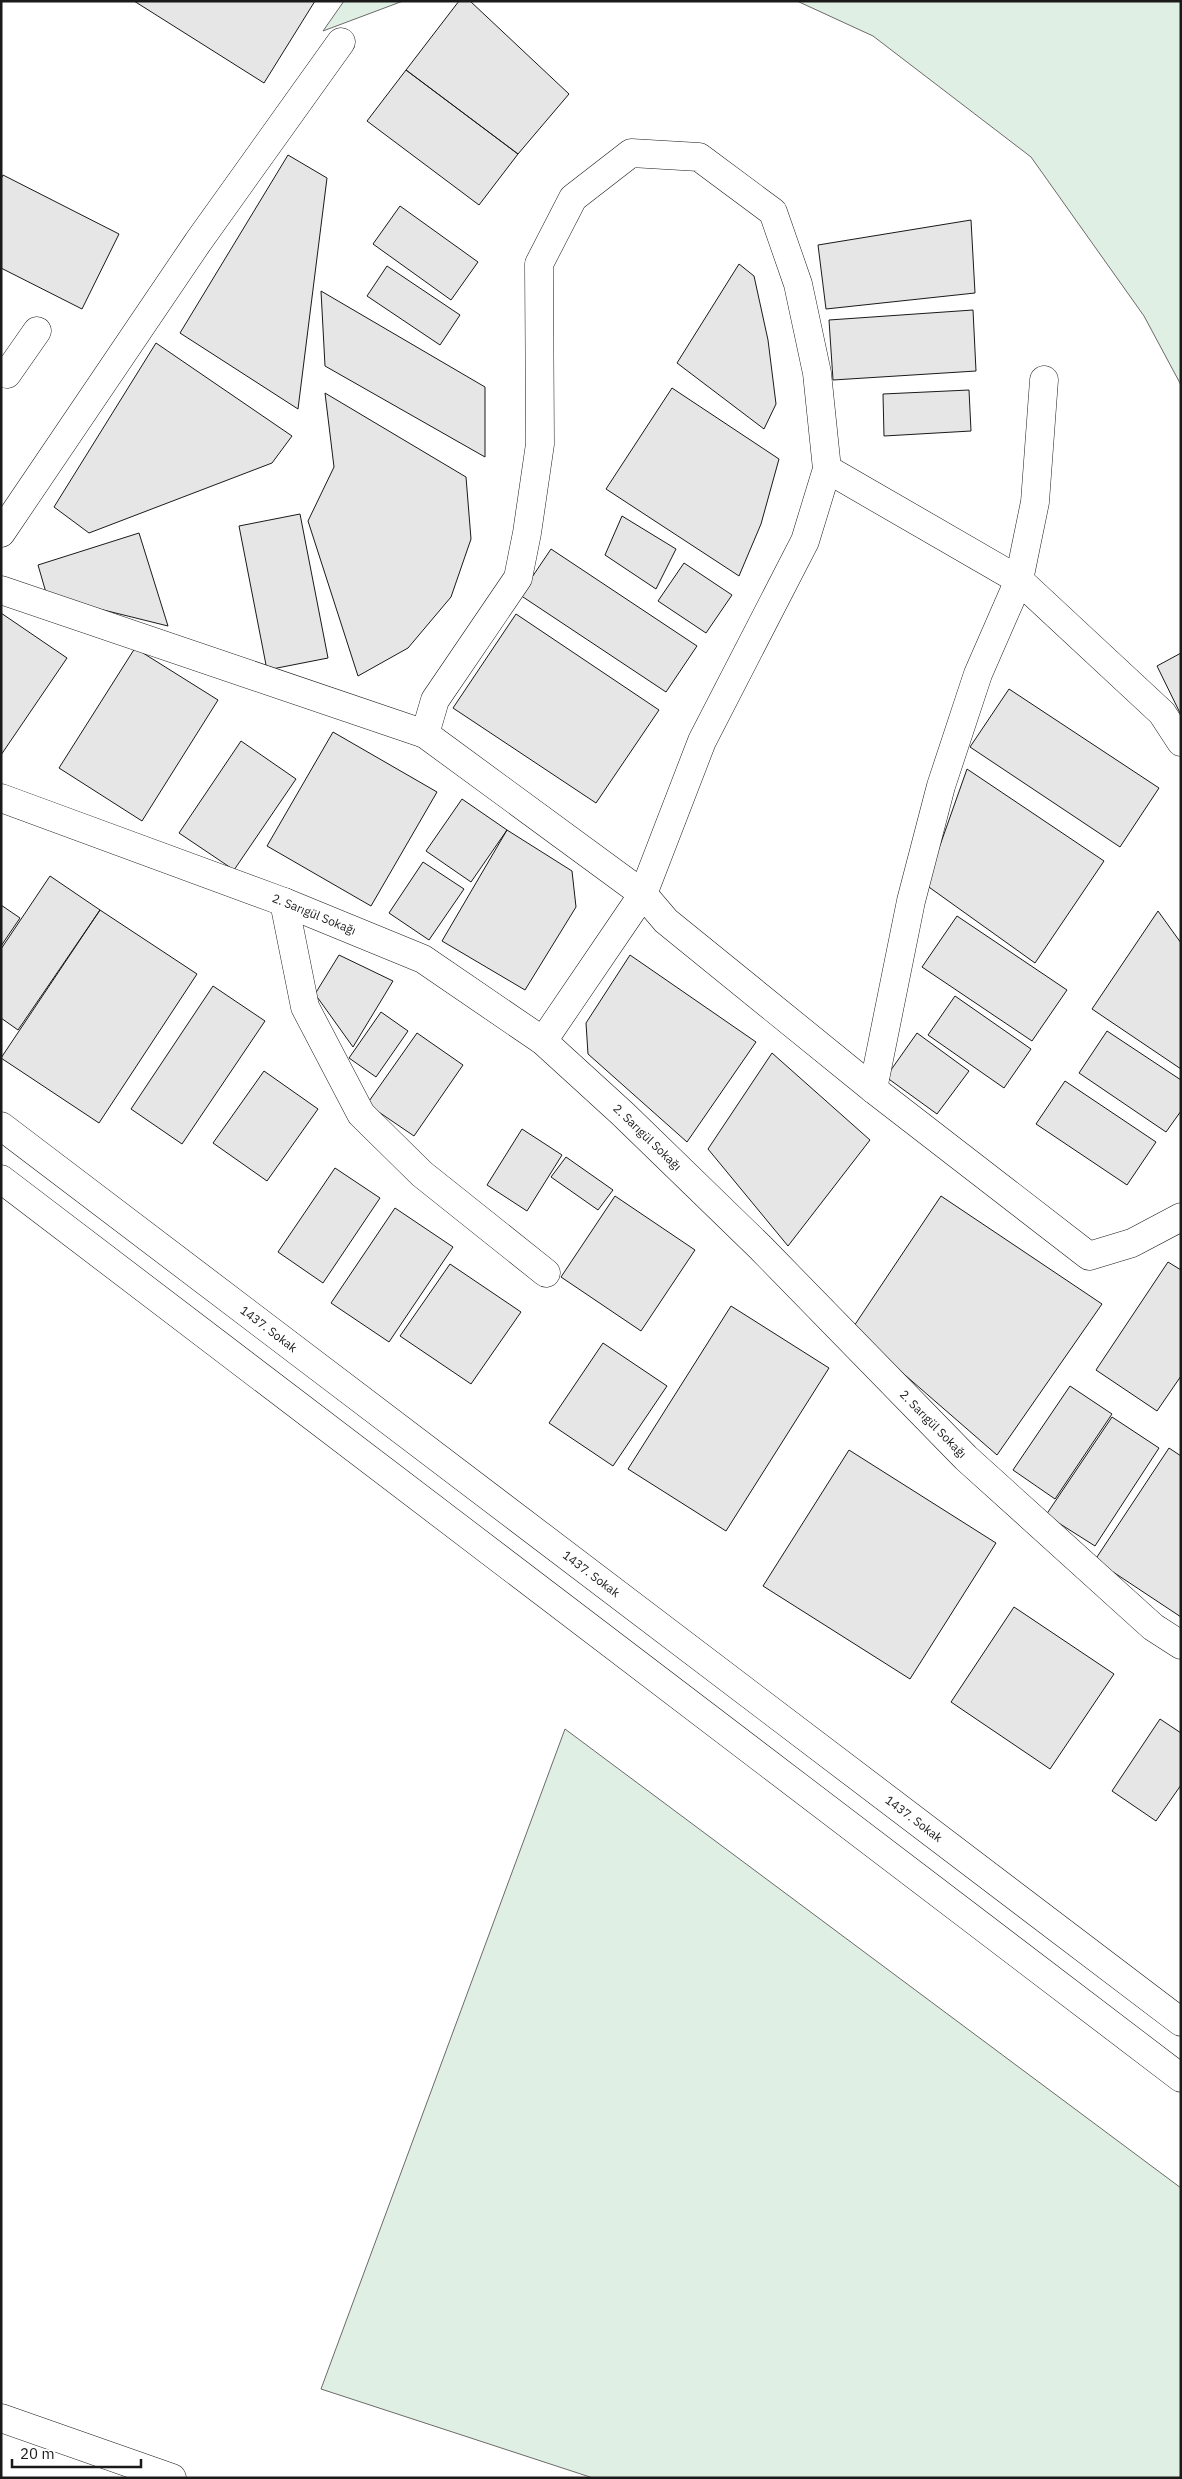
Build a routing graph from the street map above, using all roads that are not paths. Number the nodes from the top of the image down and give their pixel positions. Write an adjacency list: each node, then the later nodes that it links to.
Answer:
1 (341, 42): 6 (street)
2 (37, 331): 3 (street)
3 (1, 370)
4 (1044, 380): 7 (street)
5 (827, 469): 7 (street); 9 (street); 12 (street)
6 (1, 533)
7 (1019, 580): 10 (street); 15 (street)
8 (1, 590): 9 (street)
9 (424, 734): 12 (street)
10 (1181, 742)
11 (1, 798): 13 (street, 2. Sarıgül Sokağı)
12 (642, 894): 14 (street); 15 (street)
13 (284, 902): 14 (street, 2. Sarıgül Sokağı); 19 (street)
14 (543, 1041): 20 (street, 2. Sarıgül Sokağı)
15 (873, 1088): 18 (street)
16 (1, 1126): 21 (street, 1437. Sokak)
17 (1, 1179): 22 (street)
18 (1181, 1217)
19 (546, 1273)
20 (1181, 1645)
21 (1181, 2022)
22 (1181, 2078)
23 (1, 2418): 24 (street)
24 (172, 2478)

